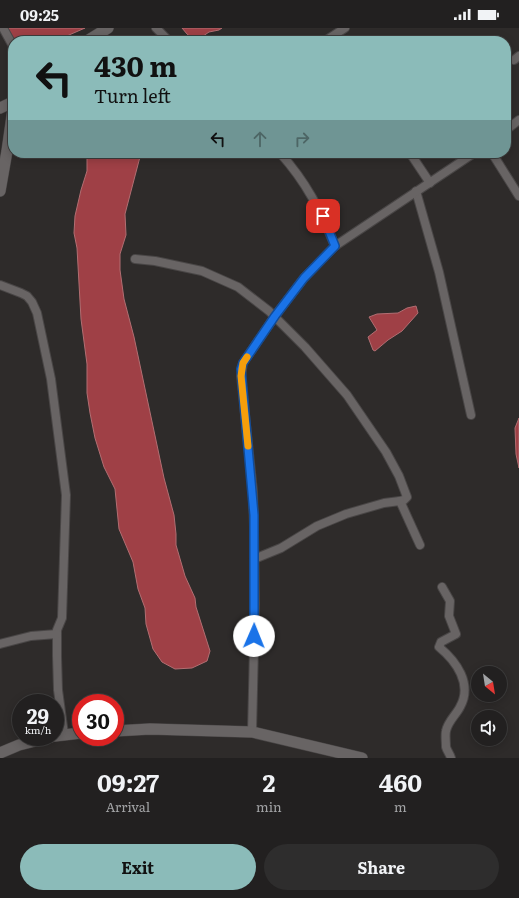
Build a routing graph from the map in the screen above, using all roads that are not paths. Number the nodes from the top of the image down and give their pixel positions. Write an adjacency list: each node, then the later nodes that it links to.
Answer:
1 (3, 28): 8 (street)
2 (108, 28): 5 (street)
3 (156, 28): 6 (street)
4 (345, 28): 7 (street)
5 (95, 36)
6 (163, 36)
7 (333, 36)
8 (8, 37)
9 (8, 144): 15 (street)
10 (285, 158): 18 (street)
11 (413, 158): 14 (street)
12 (467, 158): 14 (street)
13 (495, 158): 17 (street)
14 (430, 183): 16 (street)
15 (0, 191)
16 (416, 191): 18 (street); 22 (street)
17 (519, 196)
18 (335, 246): 21 (street)
19 (135, 259): 21 (street)
20 (0, 285): 27 (street)
21 (275, 316): 23 (street); 25 (street)
22 (471, 415)
23 (400, 501): 24 (street); 25 (street)
24 (420, 545)
25 (254, 559): 31 (street)
26 (442, 587): 35 (street)
27 (56, 634): 28 (street); 29 (street)
28 (0, 644)
29 (58, 694)
30 (124, 730): 31 (street)
31 (252, 732): 34 (street)
32 (17, 746): 33 (street)
33 (0, 753)
34 (362, 758)
35 (451, 758)

